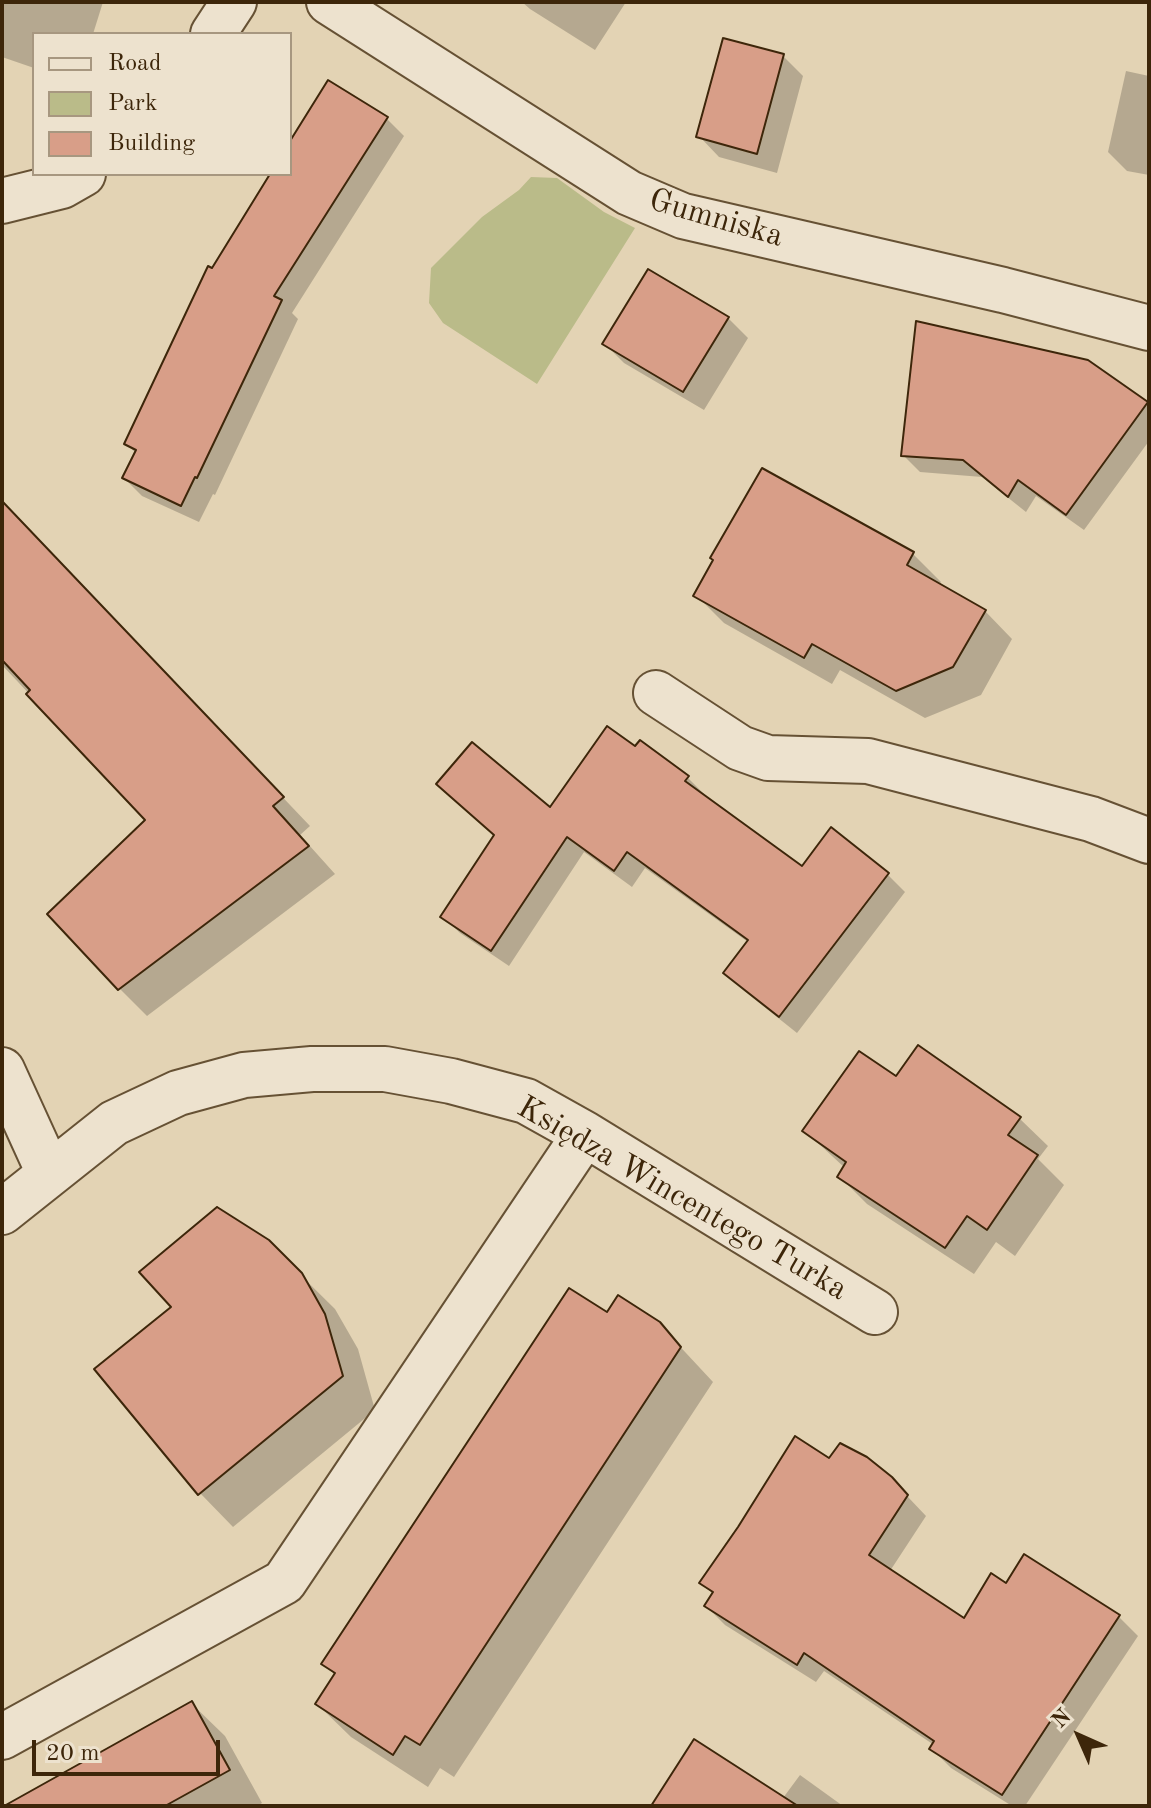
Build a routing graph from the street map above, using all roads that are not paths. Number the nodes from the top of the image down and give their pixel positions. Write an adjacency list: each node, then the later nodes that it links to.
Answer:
1 (234, 2): 3 (street)
2 (329, 2): 6 (street, Gumniska)
3 (214, 32)
4 (80, 176): 5 (street)
5 (2, 201)
6 (1149, 328)
7 (656, 693): 8 (street)
8 (1149, 841)
9 (2, 1070): 11 (street)
10 (585, 1134): 11 (street, Księdza Wincentego Turka); 13 (street, Księdza Wincentego Turka); 14 (street)
11 (49, 1173): 12 (street, Księdza Wincentego Turka)
12 (2, 1212)
13 (875, 1312)
14 (2, 1737)

